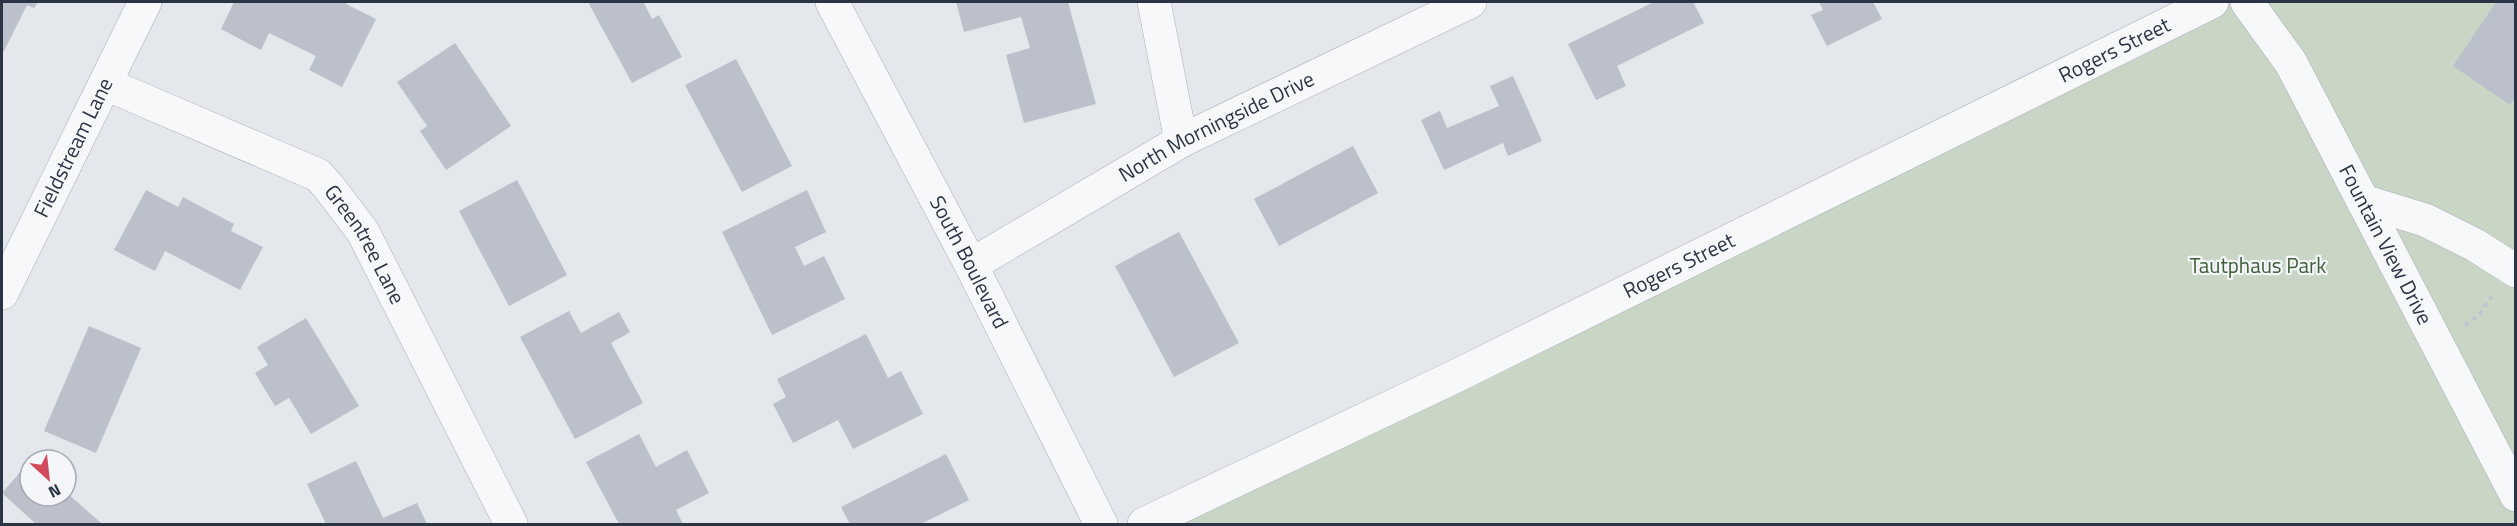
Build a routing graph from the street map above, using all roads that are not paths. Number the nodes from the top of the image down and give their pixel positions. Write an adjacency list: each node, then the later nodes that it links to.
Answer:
1 (145, 2): 7 (street, Fieldstream Lane)
2 (832, 2): 10 (street, South Boulevard)
3 (1154, 2): 8 (street)
4 (1470, 2): 8 (street, North Morningside Drive)
5 (2212, 2): 16 (street, Rogers Street)
6 (2247, 2): 9 (street, Fountain View Drive)
7 (106, 84): 12 (street, Fieldstream Lane); 14 (street, Greentree Lane)
8 (1181, 141): 10 (street, North Morningside Drive)
9 (2363, 201): 11 (street); 13 (street, Fountain View Drive)
10 (971, 265): 15 (street, South Boulevard)
11 (2513, 270)
12 (2, 293)
13 (2516, 495)
14 (512, 525)
15 (1101, 525)
16 (1144, 525)

